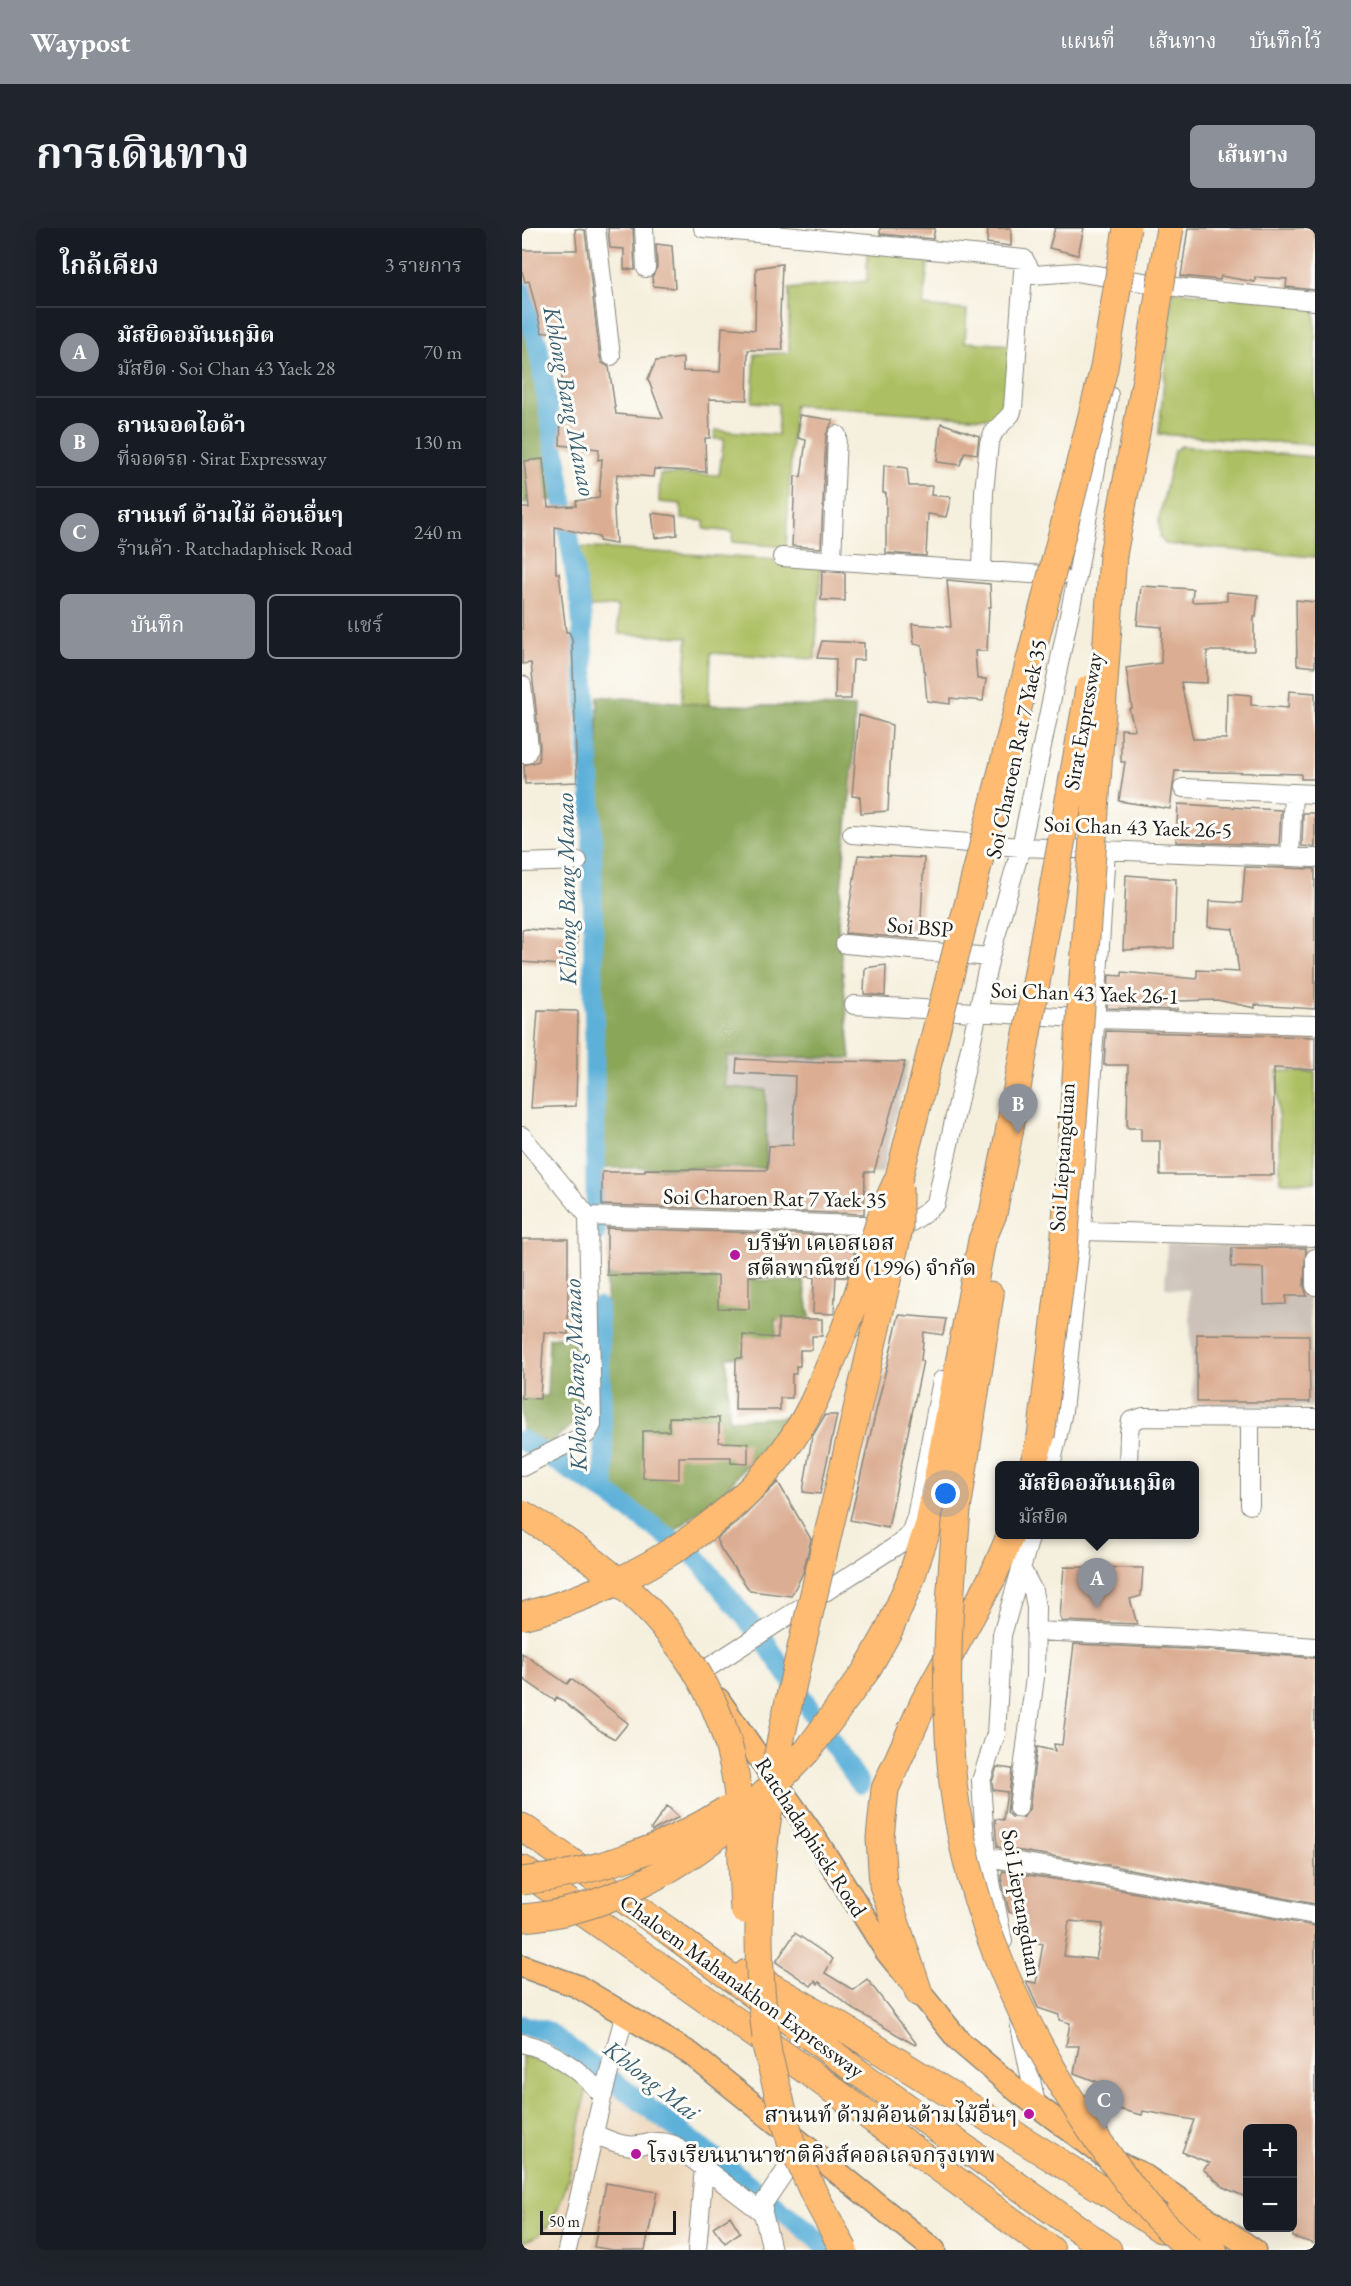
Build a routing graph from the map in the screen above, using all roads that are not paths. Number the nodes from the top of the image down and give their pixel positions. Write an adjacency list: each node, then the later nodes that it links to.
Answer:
1 (596, 228): 11 (street)
2 (644, 228): 8 (street)
3 (704, 228): 6 (street)
4 (1127, 228): 37 (highway, bridge)
5 (1170, 228): 13 (highway, Sirat Expressway, bridge)
6 (869, 236): 7 (street)
7 (1024, 259): 9 (street); 16 (street)
8 (646, 268)
9 (1130, 280): 10 (street); 17 (street, Soi Charoen Rat 7 Yaek 35)
10 (1315, 301)
11 (612, 356)
12 (837, 435): 15 (street)
13 (1113, 555): 38 (highway, Sirat Expressway, bridge); 47 (highway, bridge)
14 (782, 557): 15 (street)
15 (832, 560): 16 (street)
16 (982, 571): 17 (street)
17 (1077, 577): 24 (street, Soi Charoen Rat 7 Yaek 35)
18 (522, 685): 19 (street)
19 (522, 754)
20 (1183, 788): 21 (street)
21 (1293, 794): 22 (street); 26 (street)
22 (1315, 794)
23 (852, 834): 24 (street, Soi Chan 43 Yaek 26-5)
24 (1021, 846): 25 (street, Soi Chan 43 Yaek 26-5); 31 (street, Soi Charoen Rat 7 Yaek 35)
25 (1106, 850): 26 (street, Soi Chan 43 Yaek 26-5); 34 (street, Soi Lieptangduan)
26 (1290, 857): 27 (street, Soi Chan 43 Yaek 26-5)
27 (1315, 858)
28 (578, 861): 29 (street)
29 (522, 863)
30 (845, 944): 31 (street, Soi BSP)
31 (990, 957): 33 (street, Soi Charoen Rat 7 Yaek 35)
32 (854, 1005): 33 (street, Soi Chan 43 Yaek 26-1)
33 (978, 1013): 34 (street, Soi Chan 43 Yaek 26-1); 39 (street, Soi Charoen Rat 7 Yaek 35)
34 (1095, 1019): 35 (street, Soi Chan 43 Yaek 26-1); 40 (street, Soi Lieptangduan)
35 (1315, 1025)
36 (522, 1136): 39 (street)
37 (899, 1177): 57 (highway, bridge); 78 (highway, bridge)
38 (993, 1214): 61 (highway); 95 (highway, bridge)
39 (595, 1217): 50 (street)
40 (1082, 1231): 41 (street); 48 (street, Soi Lieptangduan)
41 (1315, 1237)
42 (1315, 1258): 44 (street)
43 (964, 1269): 60 (street)
44 (1315, 1286)
45 (1250, 1418): 46 (street); 49 (street); 51 (street)
46 (1315, 1418)
47 (1034, 1461)
48 (1051, 1461)
49 (1128, 1461)
50 (526, 1465)
51 (1250, 1504)
52 (522, 1509): 60 (main road, Ratchadaphisek Road)
53 (522, 1514): 78 (highway, bridge)
54 (1009, 1539): 75 (highway)
55 (1030, 1539): 56 (street, Soi Lieptangduan)
56 (1022, 1568): 58 (street); 65 (street, Soi Lieptangduan)
57 (522, 1616)
58 (1035, 1631): 59 (street); 62 (street)
59 (1315, 1647)
60 (700, 1673): 75 (main road, Ratchadaphisek Road)
61 (807, 1751): 68 (highway, bridge); 70 (highway, bridge)
62 (1018, 1808)
63 (522, 1813): 66 (highway)
64 (522, 1827): 66 (highway, Chaloem Mahanakhon Expressway)
65 (986, 1857): 69 (street); 80 (street, Soi Lieptangduan)
66 (577, 1865): 73 (highway, Chaloem Mahanakhon Expressway)
67 (522, 1869): 85 (highway, Chaloem Mahanakhon Expressway)
68 (522, 1881)
69 (1315, 1915)
70 (552, 1916): 71 (highway, bridge); 72 (highway, bridge)
71 (522, 1918)
72 (522, 1923)
73 (667, 1930): 94 (highway, Chaloem Mahanakhon Expressway); 95 (highway)
74 (522, 1966): 76 (main road)
75 (919, 1993): 80 (main road, Ratchadaphisek Road)
76 (625, 2014): 79 (street); 82 (main road)
77 (522, 2043): 79 (street)
78 (769, 2060): 90 (highway, bridge)
79 (603, 2095): 81 (street)
80 (1036, 2104): 83 (main road, Ratchadaphisek Road)
81 (594, 2134): 84 (street); 87 (street)
82 (804, 2144): 86 (street); 91 (main road)
83 (1107, 2158): 96 (main road, Ratchadaphisek Road); 97 (main road, Ratchadaphisek Road)
84 (704, 2168): 86 (street); 88 (street)
85 (989, 2206): 92 (highway); 93 (highway, Chaloem Mahanakhon Expressway)
86 (763, 2209): 89 (street)
87 (567, 2250)
88 (697, 2250)
89 (772, 2250)
90 (844, 2250)
91 (934, 2250)
92 (1023, 2250)
93 (1051, 2250)
94 (1108, 2250)
95 (1192, 2250)
96 (1216, 2250)
97 (1254, 2250)

